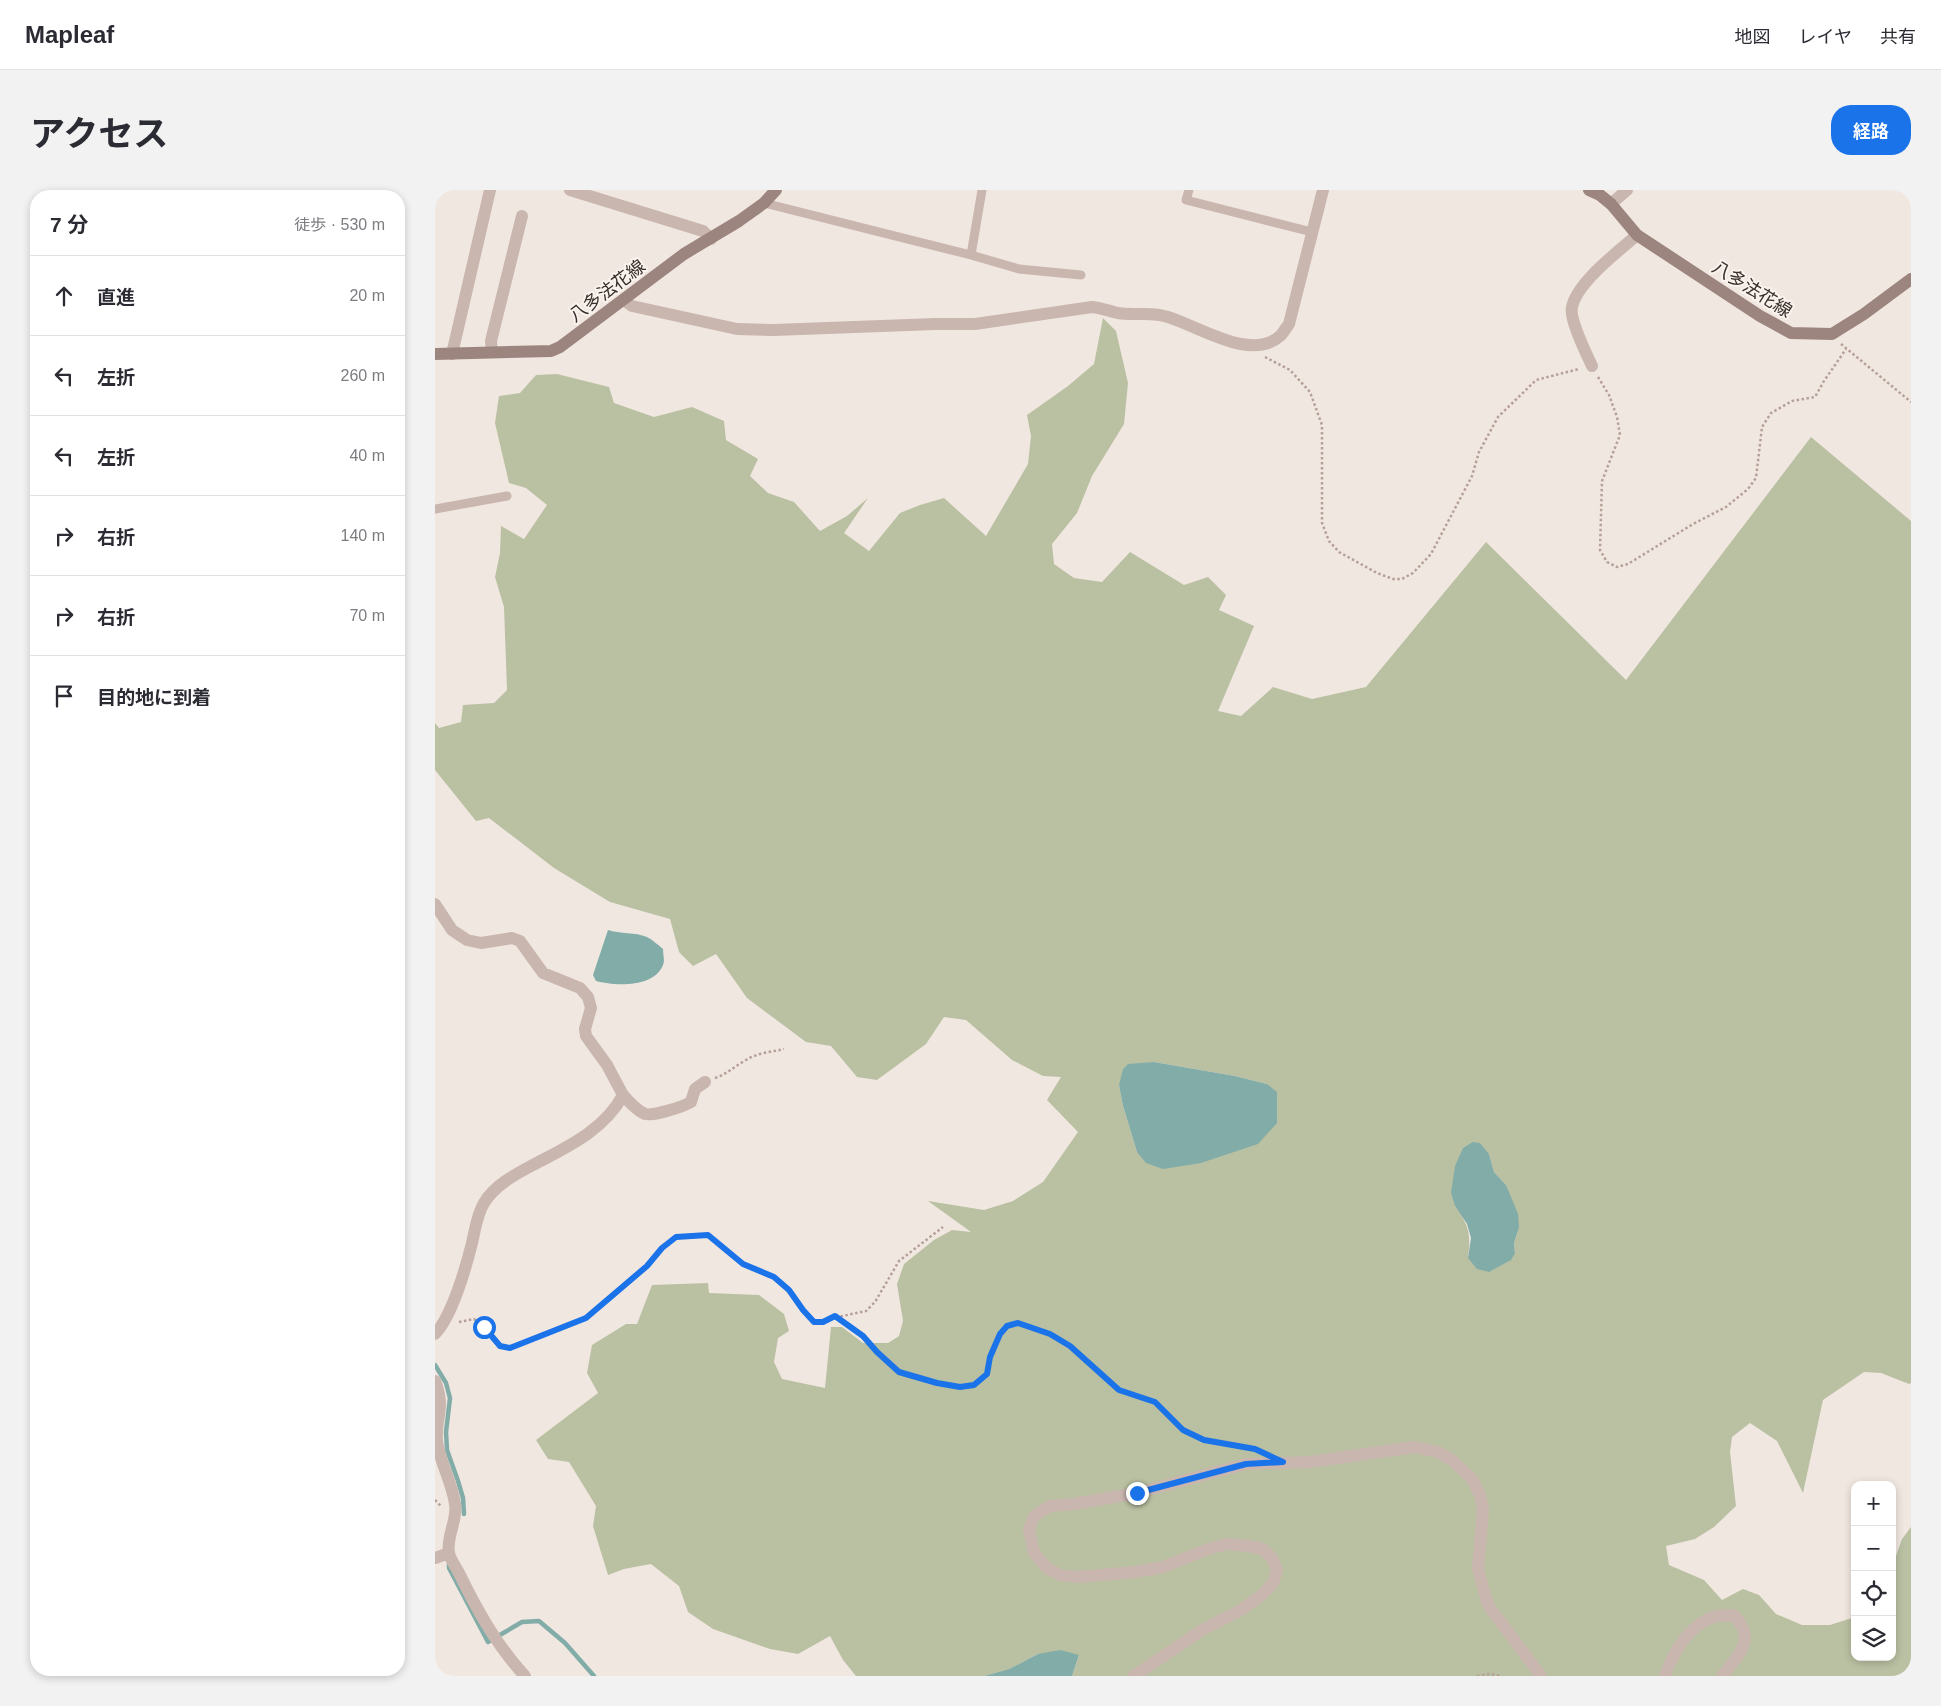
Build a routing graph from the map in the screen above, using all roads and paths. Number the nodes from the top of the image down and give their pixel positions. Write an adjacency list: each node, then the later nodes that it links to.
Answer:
1 (491, 190): 24 (street)
2 (570, 190): 14 (street)
3 (982, 190): 15 (lane)
4 (1189, 190): 12 (lane)
5 (1323, 190): 12 (street)
6 (1589, 190): 10 (main road, 八多法花線)
7 (1627, 190): 10 (street)
8 (774, 191): 9 (main road, 八多法花線)
9 (764, 203): 14 (main road, 八多法花線); 15 (lane)
10 (1611, 204): 13 (main road, 八多法花線)
11 (522, 216): 22 (street)
12 (1312, 232): 20 (street)
13 (1637, 235): 19 (main road, 八多法花線); 25 (street)
14 (711, 239): 18 (main road, 八多法花線)
15 (971, 255): 16 (lane)
16 (1081, 275)
17 (1911, 279): 19 (main road)
18 (624, 300): 20 (street); 22 (main road, 八多法花線)
19 (1832, 334): 21 (path)
20 (1246, 346): 25 (path)
21 (1847, 349): 25 (path); 26 (path)
22 (492, 352): 24 (main road, 八多法花線)
23 (435, 354): 24 (main road, 八多法花線)
24 (452, 354)
25 (1592, 366)
26 (1911, 402)
27 (507, 496): 28 (lane)
28 (435, 509)
29 (435, 904): 32 (street)
30 (784, 1049): 31 (path)
31 (705, 1082): 32 (street)
32 (623, 1095): 35 (street)
33 (943, 1226): 34 (path)
34 (835, 1316): 35 (path); 37 (path)
35 (437, 1332)
36 (435, 1381): 38 (street)
37 (1262, 1452)
38 (449, 1553): 39 (street); 40 (street)
39 (435, 1558)
40 (525, 1676)
41 (1134, 1676): 44 (street)
42 (1477, 1676): 43 (path)
43 (1501, 1676)
44 (1541, 1676)
45 (1665, 1676): 46 (street)
46 (1722, 1676)

